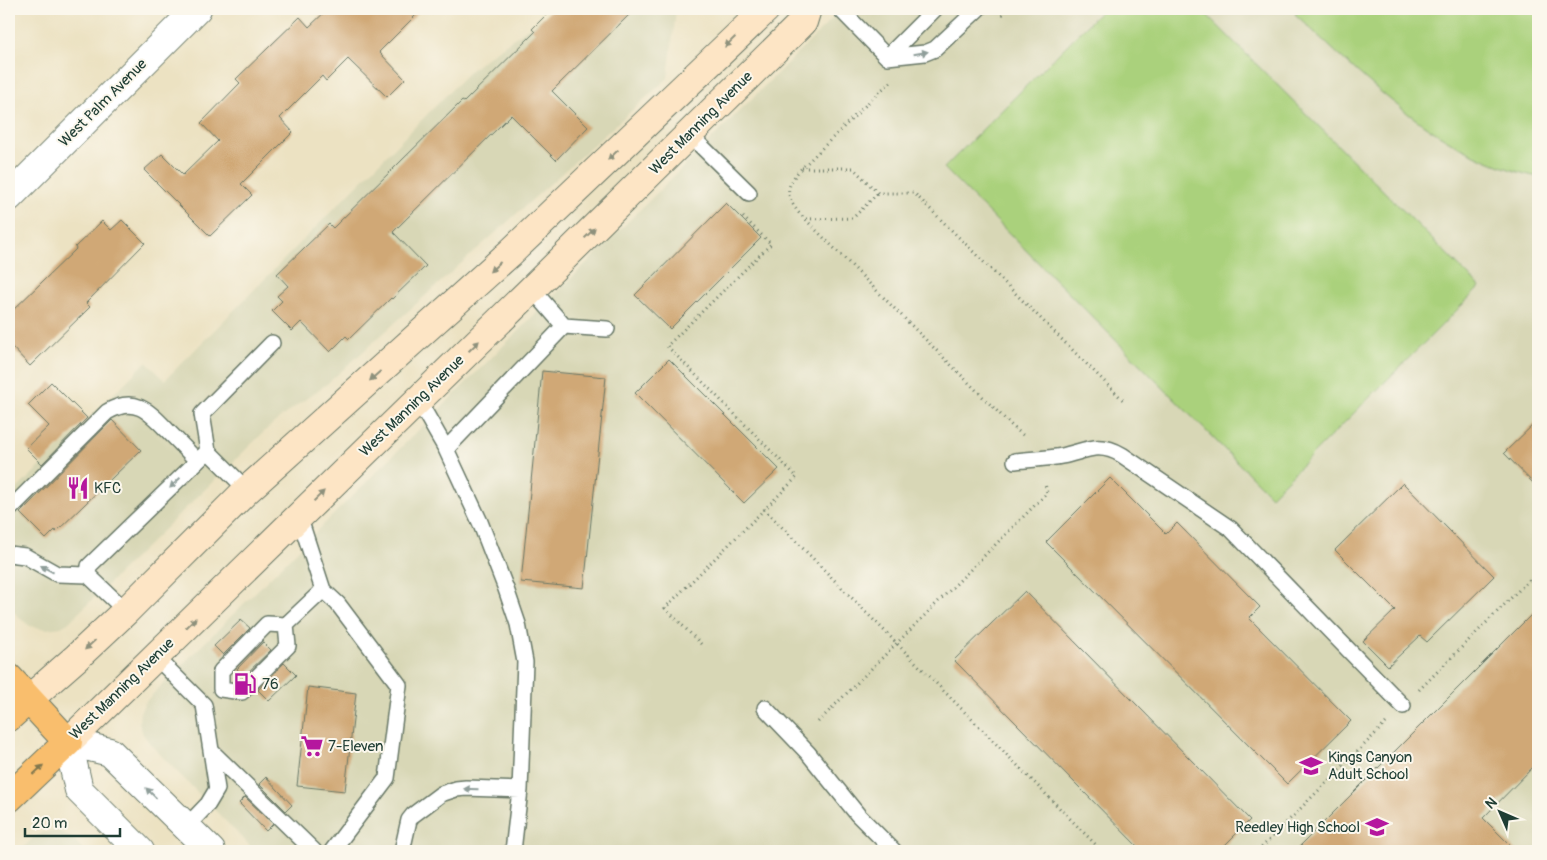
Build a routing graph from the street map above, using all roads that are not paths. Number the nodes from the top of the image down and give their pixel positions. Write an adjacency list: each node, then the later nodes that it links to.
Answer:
1 (197, 9): 10 (street, West Palm Avenue)
2 (766, 9): 19 (main road, one-way to 19)
3 (807, 9): 8 (main road, West Manning Avenue)
4 (840, 9): 7 (lane)
5 (935, 9): 7 (lane)
6 (978, 9): 7 (lane, one-way to 6)
7 (887, 57)
8 (690, 135): 9 (lane); 11 (main road, West Manning Avenue, one-way to 8)
9 (749, 193)
10 (9, 197)
11 (532, 289): 12 (lane); 15 (main road, West Manning Avenue, one-way to 11)
12 (564, 326): 13 (lane); 16 (lane)
13 (607, 329)
14 (272, 343): 17 (lane)
15 (418, 400): 16 (lane); 21 (main road, West Manning Avenue, one-way to 15)
16 (446, 449): 36 (lane)
17 (203, 456): 19 (lane); 20 (lane); 23 (lane, one-way to 23)
18 (1015, 461): 31 (lane)
19 (247, 490): 25 (main road)
20 (9, 510)
21 (299, 516): 24 (lane); 27 (main road, West Manning Avenue, one-way to 21)
22 (9, 554): 23 (lane, one-way to 22)
23 (88, 575): 25 (lane)
24 (323, 590): 26 (lane); 42 (lane)
25 (126, 611): 32 (main road, one-way to 32)
26 (286, 625): 29 (lane); 29 (lane)
27 (156, 657): 30 (lane); 34 (main road, West Manning Avenue)
28 (9, 678): 32 (main road)
29 (221, 688): 30 (lane)
30 (204, 705): 35 (lane)
31 (1403, 706)
32 (18, 708): 34 (main road)
33 (765, 708): 45 (lane)
34 (68, 742): 37 (main road, West Manning Avenue, one-way to 34); 38 (street, one-way to 34); 39 (street)
35 (211, 751): 38 (lane); 41 (lane)
36 (520, 790): 43 (lane, one-way to 43); 44 (lane)
37 (9, 798)
38 (186, 827): 40 (street)
39 (140, 851)
40 (211, 851)
41 (314, 851)
42 (332, 851)
43 (402, 851)
44 (514, 851)
45 (894, 851)

